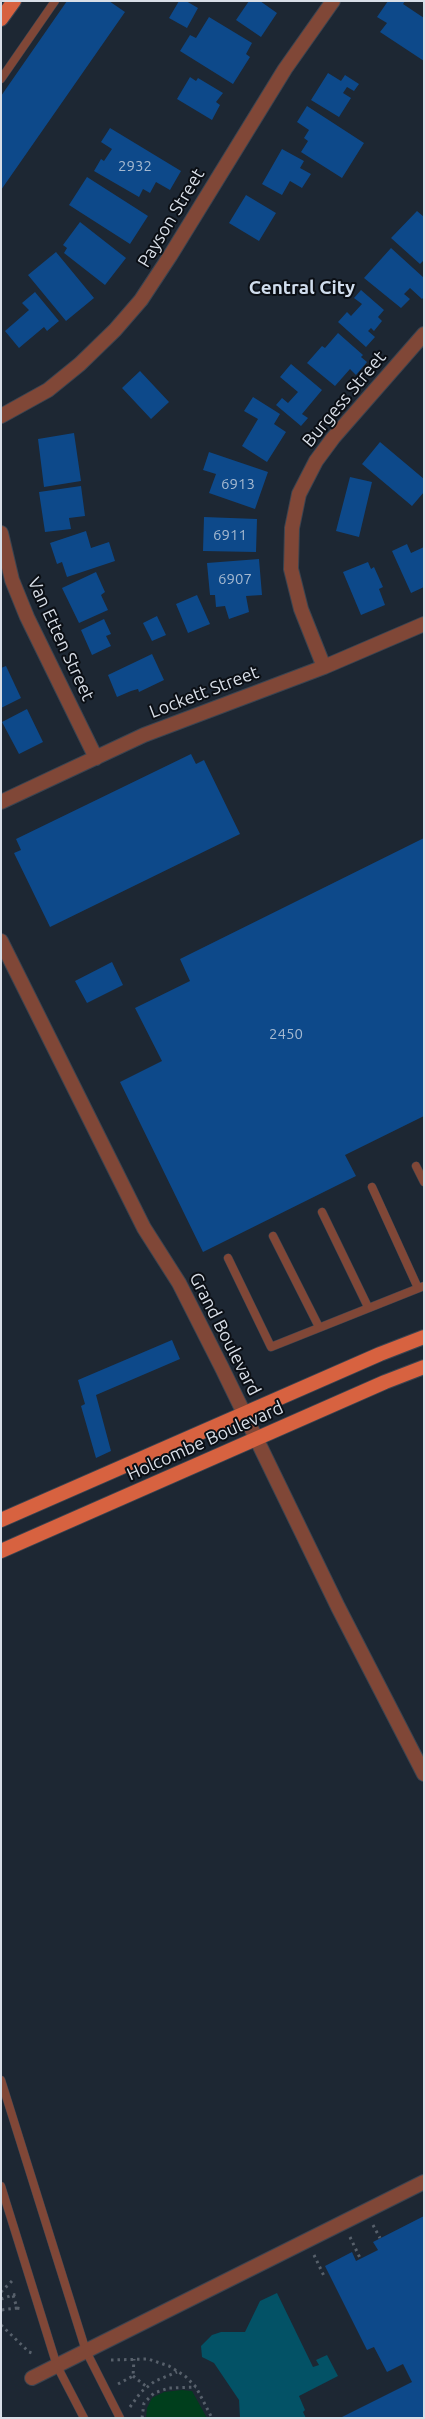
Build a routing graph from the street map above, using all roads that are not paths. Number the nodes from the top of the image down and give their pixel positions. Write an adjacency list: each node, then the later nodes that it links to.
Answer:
1 (14, 1): 4 (main road)
2 (55, 1): 5 (lane)
3 (332, 1): 7 (street, Payson Street)
4 (1, 19)
5 (1, 79)
6 (424, 334): 10 (street, Burgess Street)
7 (1, 416)
8 (1, 532): 11 (street, Van Etten Street)
9 (424, 624): 10 (street, Lockett Street)
10 (324, 667): 11 (street, Lockett Street)
11 (96, 758): 12 (street, Lockett Street)
12 (1, 802)
13 (1, 941): 25 (street, Grand Boulevard)
14 (416, 1166): 15 (lane)
15 (424, 1182)
16 (372, 1188): 20 (lane)
17 (322, 1212): 21 (lane)
18 (273, 1236): 22 (lane)
19 (228, 1258): 22 (lane)
20 (421, 1287): 21 (lane)
21 (368, 1307): 22 (lane)
22 (319, 1327)
23 (424, 1337): 25 (main road, Holcombe Boulevard)
24 (424, 1367): 26 (main road, Holcombe Boulevard)
25 (244, 1414): 26 (street, Grand Boulevard); 27 (main road, Holcombe Boulevard)
26 (255, 1439): 28 (main road, Holcombe Boulevard); 29 (street, Grand Boulevard)
27 (1, 1520)
28 (1, 1551)
29 (424, 1774)
30 (1, 2080): 33 (lane)
31 (424, 2183): 33 (street)
32 (1, 2186): 34 (lane)
33 (86, 2351): 34 (street); 37 (lane)
34 (57, 2366): 35 (street); 36 (lane)
35 (32, 2378)
36 (84, 2418)
37 (120, 2418)

